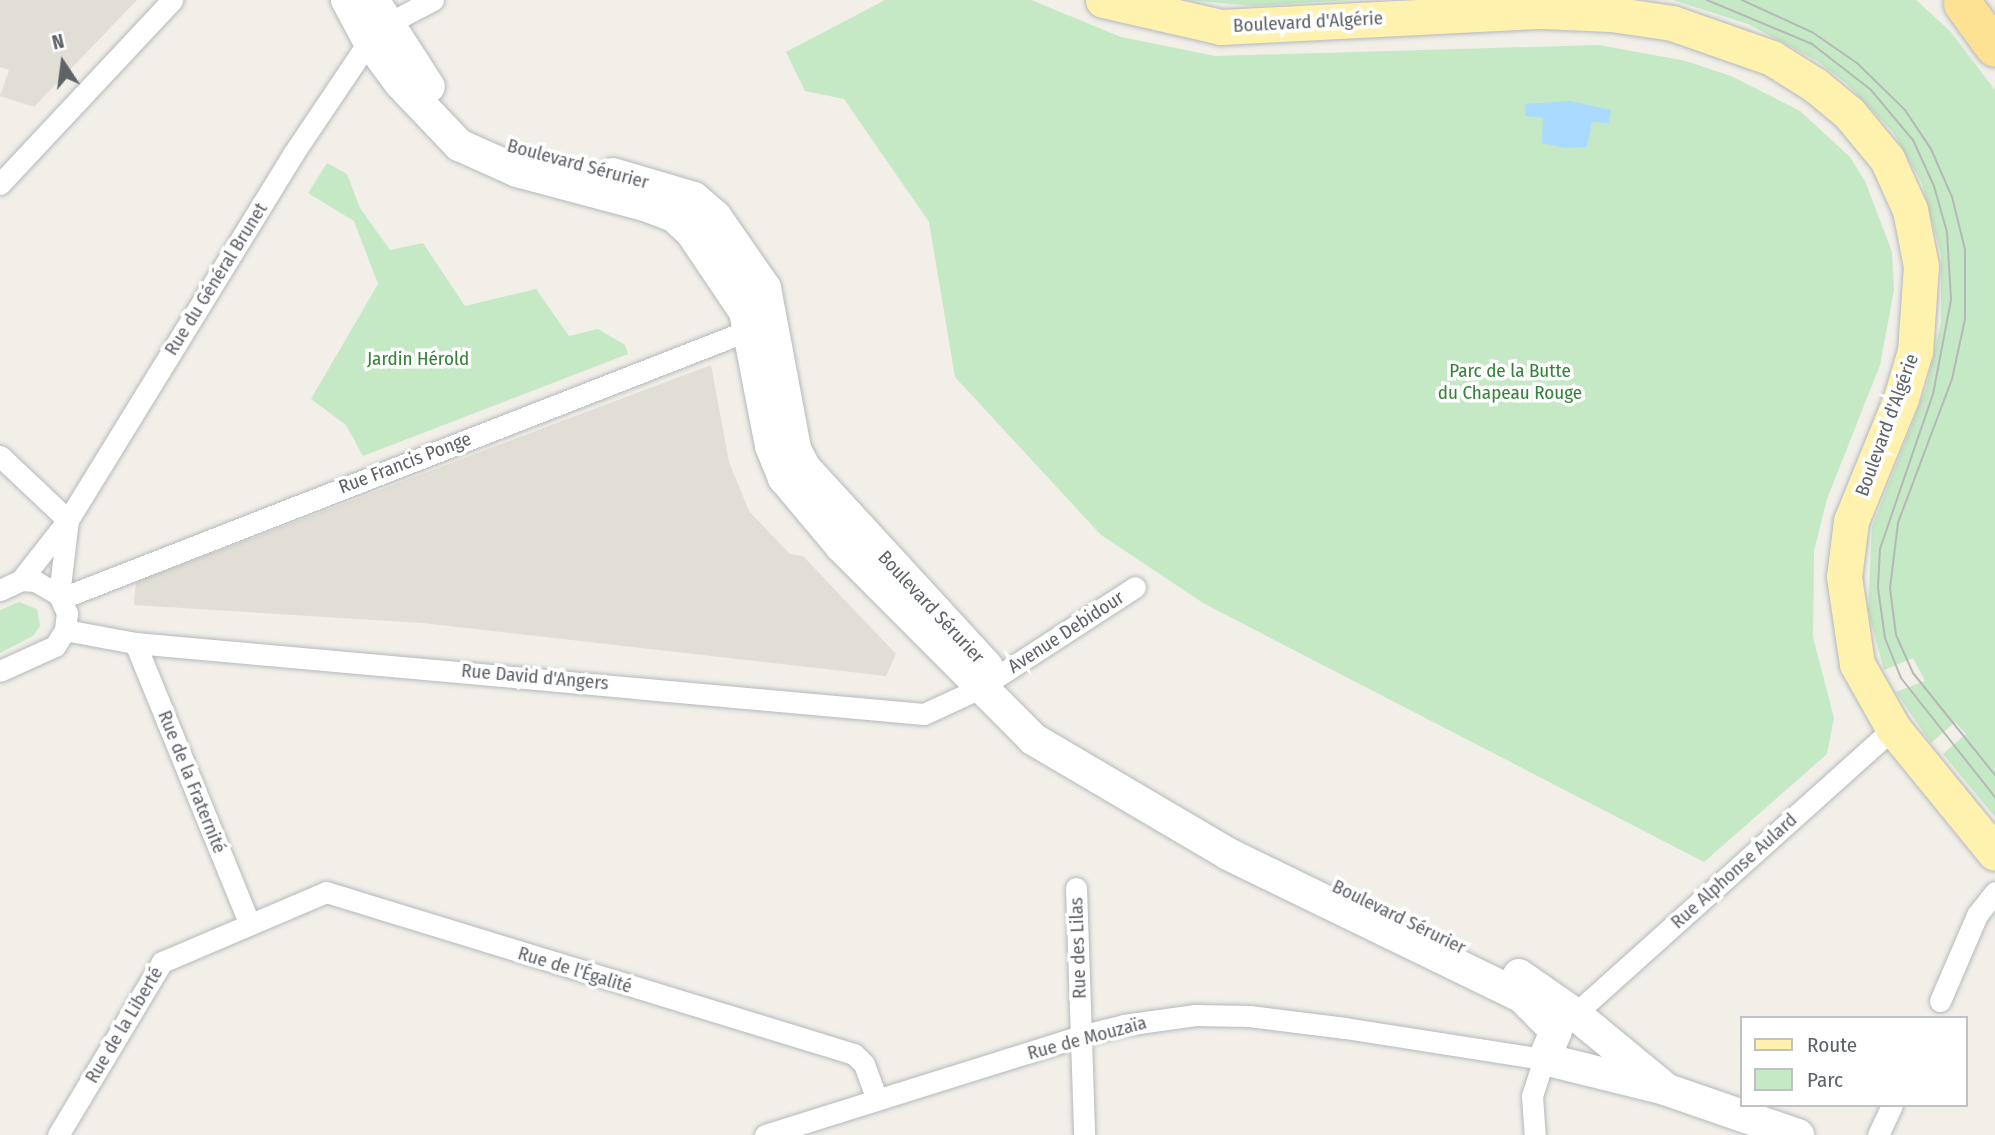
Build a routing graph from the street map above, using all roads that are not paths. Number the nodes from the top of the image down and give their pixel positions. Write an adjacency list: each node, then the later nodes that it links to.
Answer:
1 (172, 0): 9 (street)
2 (347, 0): 6 (street, Boulevard Sérurier)
3 (433, 0): 6 (street)
4 (1103, 0): 21 (main road, Boulevard d'Algérie)
5 (1960, 2): 7 (highway); 8 (highway)
6 (376, 22): 10 (street, Boulevard Sérurier); 12 (street, Rue du Général Brunet); 20 (street, Boulevard Sérurier)
7 (1995, 28)
8 (1995, 48)
9 (0, 184)
10 (749, 330): 16 (street, Rue Francis Ponge); 20 (street, Boulevard Sérurier)
11 (0, 456): 12 (street)
12 (68, 520): 13 (street, Rue du Général Brunet); 16 (street, Rue du Général Brunet)
13 (21, 580): 15 (street); 16 (street)
14 (1135, 587): 20 (street, Avenue Debidour)
15 (0, 590)
16 (60, 596): 17 (street, Rue du Général Brunet)
17 (65, 630): 18 (street, Rue David d'Angers); 19 (street)
18 (135, 643): 20 (street, Rue David d'Angers); 25 (street, Rue de la Fraternité)
19 (0, 671)
20 (988, 683): 27 (street, Boulevard Sérurier)
21 (1893, 728): 22 (main road, Boulevard d'Algérie); 27 (street, Rue Alphonse Aulard)
22 (1995, 853)
23 (1076, 888): 28 (street, Rue des Lilas)
24 (1995, 892): 26 (street)
25 (249, 922): 30 (street, Rue de l'Égalité); 32 (street, Rue de la Liberté)
26 (1940, 1002)
27 (1558, 1035): 28 (street, Rue de Mouzaïa); 29 (street, Boulevard Sérurier); 29 (street, Boulevard Sérurier); 35 (street)
28 (1080, 1036): 30 (street, Rue de Mouzaïa); 34 (street, Rue des Lilas)
29 (1665, 1089): 36 (street, Boulevard Sérurier)
30 (877, 1100): 33 (street, Rue de Mouzaïa)
31 (1891, 1107): 37 (street)
32 (58, 1135)
33 (765, 1135)
34 (1084, 1135)
35 (1535, 1135)
36 (1798, 1135)
37 (1878, 1135)

